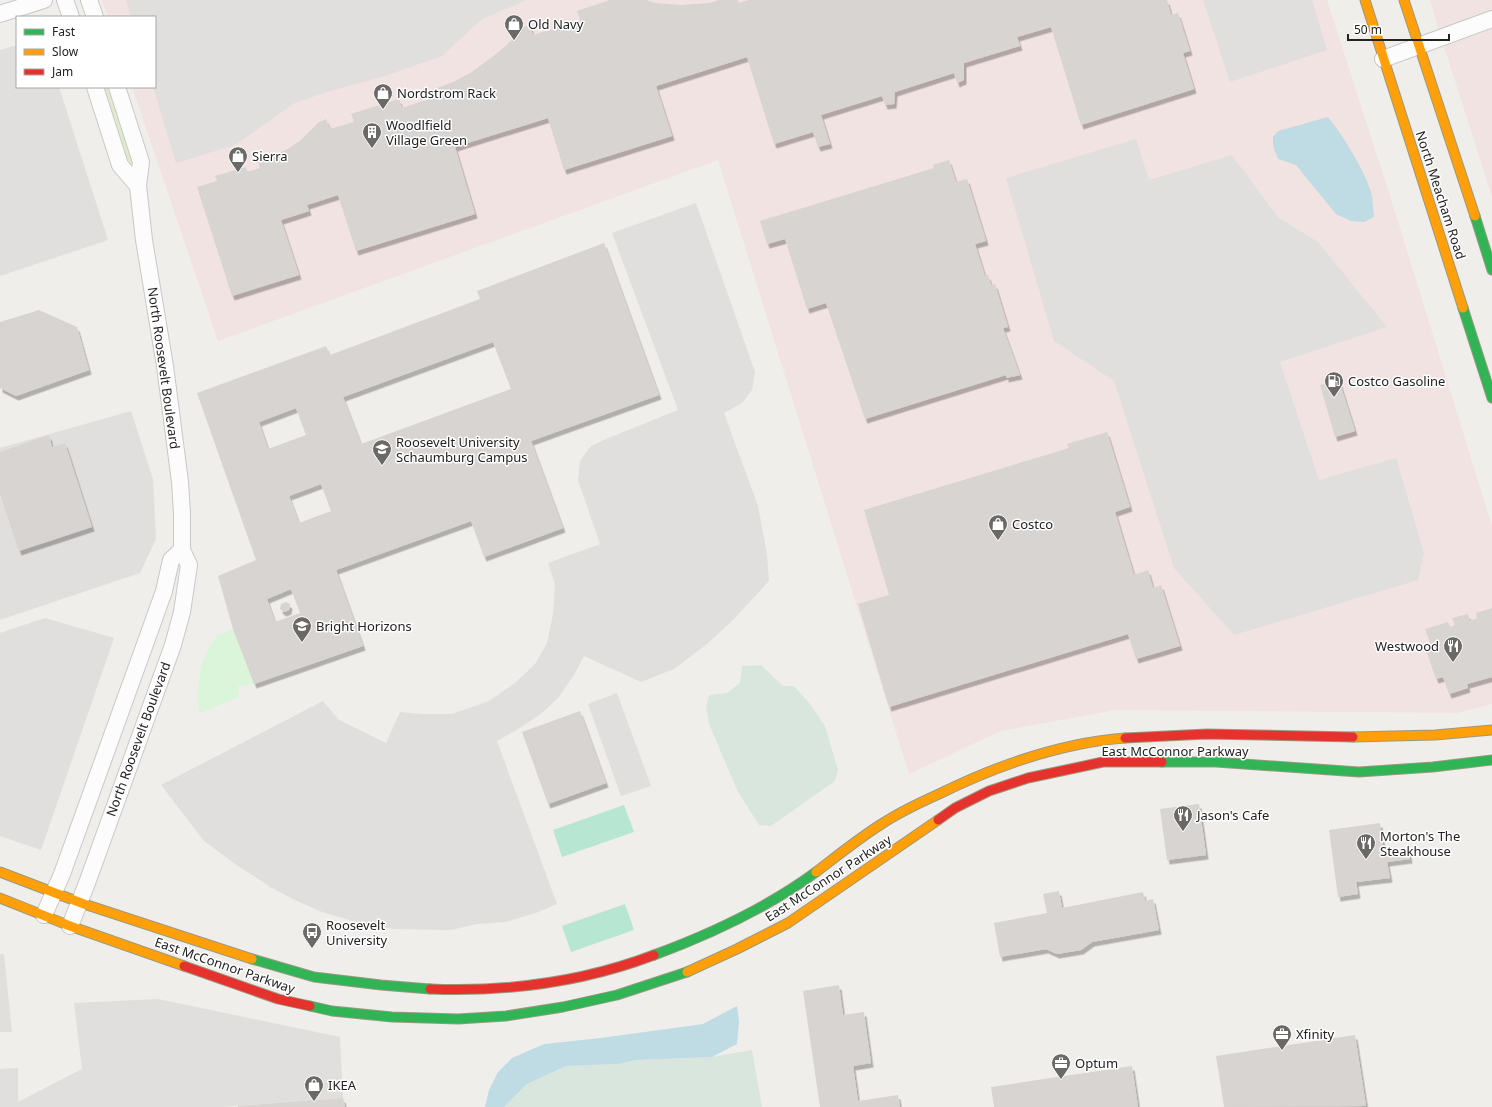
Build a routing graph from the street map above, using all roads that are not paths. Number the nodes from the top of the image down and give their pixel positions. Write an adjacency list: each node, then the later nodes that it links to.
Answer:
1 (44, 0): 6 (street)
2 (65, 0): 7 (street)
3 (89, 0): 8 (street)
4 (1365, 0): 11 (street, North Meacham Road)
5 (1404, 0): 10 (street, North Meacham Road)
6 (0, 14)
7 (70, 16)
8 (95, 16)
9 (1492, 19): 10 (street)
10 (1418, 46): 11 (street); 15 (street, North Meacham Road)
11 (1383, 59): 16 (street, North Meacham Road)
12 (94, 88): 14 (street)
13 (117, 88): 14 (street, North Roosevelt Boulevard)
14 (138, 186): 17 (street, North Roosevelt Boulevard)
15 (1492, 270)
16 (1492, 398)
17 (182, 550): 21 (street, North Roosevelt Boulevard); 23 (street, North Roosevelt Boulevard)
18 (1492, 730): 23 (street, East McConnor Parkway)
19 (1492, 760): 25 (street, East McConnor Parkway)
20 (0, 872): 21 (street, East McConnor Parkway)
21 (54, 892): 23 (street, East McConnor Parkway); 24 (street, North Roosevelt Boulevard)
22 (0, 898): 24 (street, East McConnor Parkway)
23 (79, 902): 25 (street, North Roosevelt Boulevard)
24 (44, 916): 25 (street, East McConnor Parkway)
25 (70, 926)

